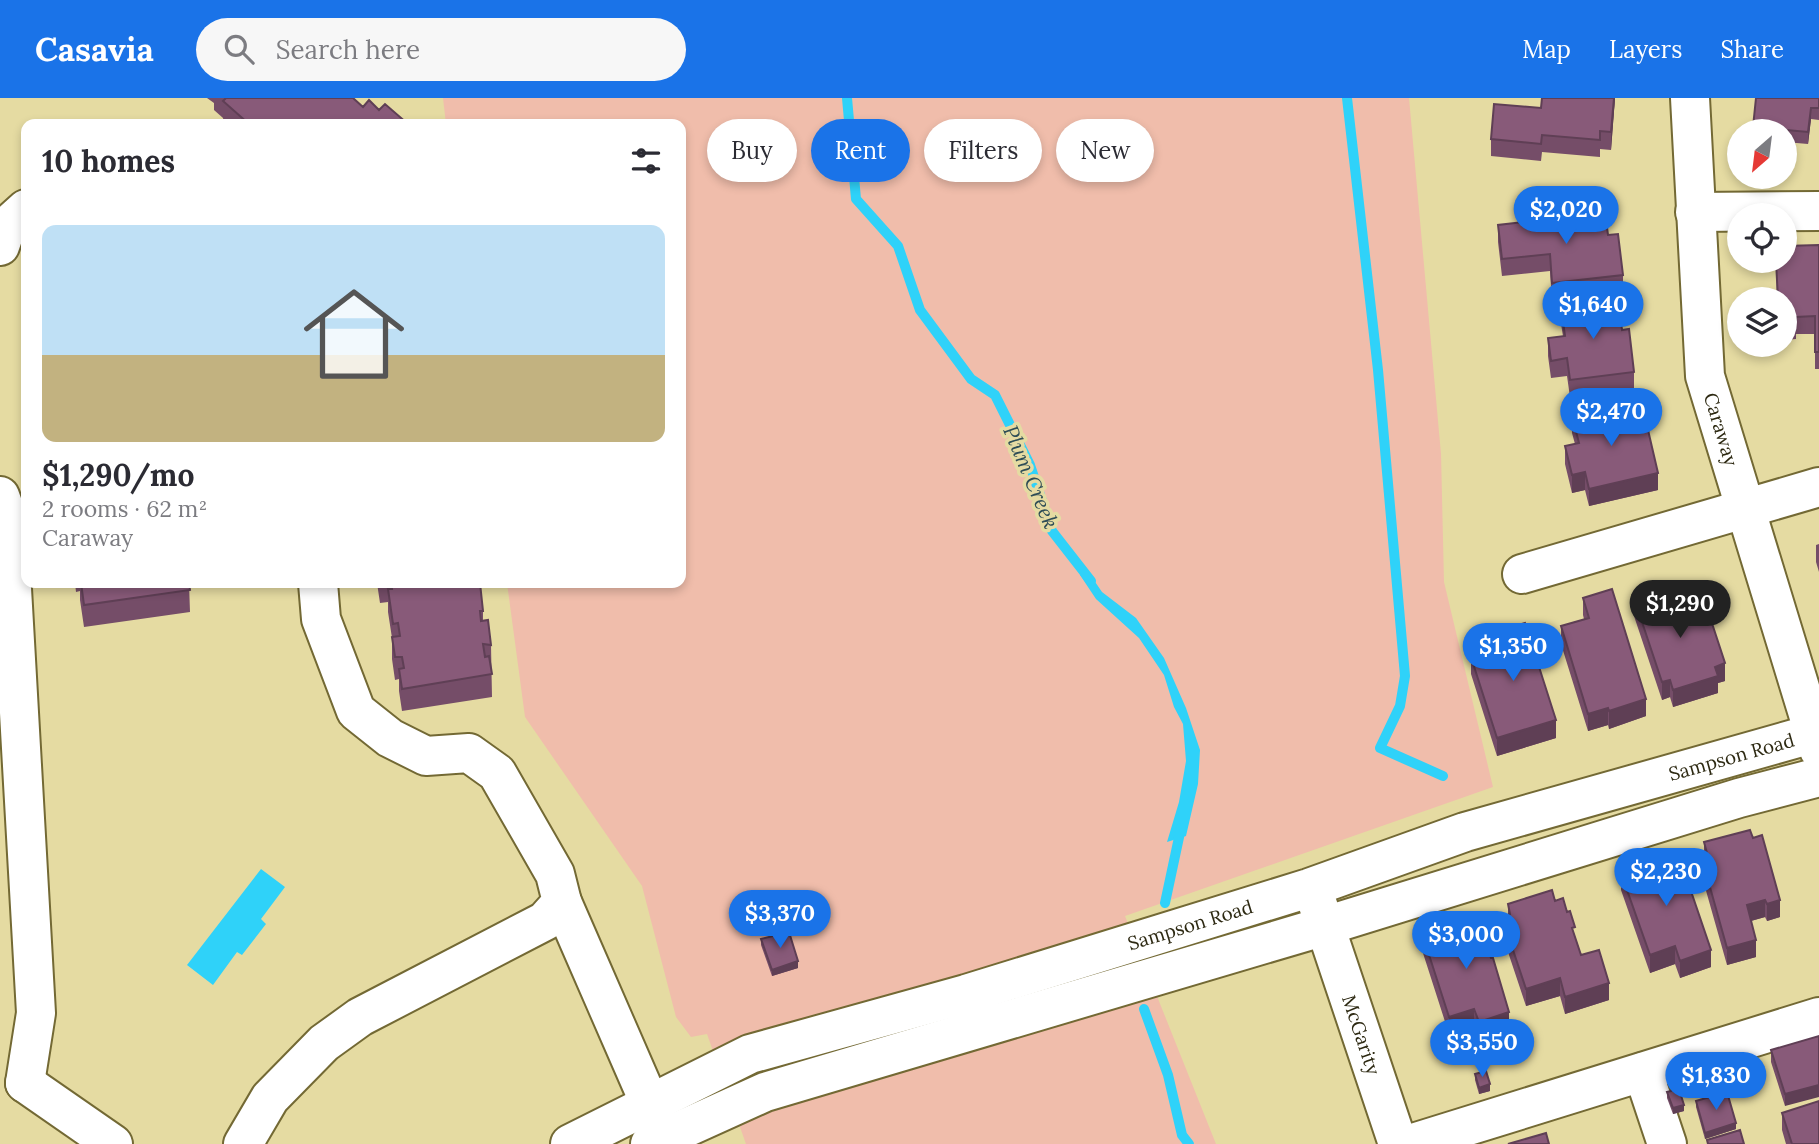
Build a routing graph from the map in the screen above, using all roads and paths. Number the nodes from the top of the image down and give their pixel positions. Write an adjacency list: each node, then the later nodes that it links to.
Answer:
1 (1690, 98): 3 (street, Caraway)
2 (1819, 211): 3 (street)
3 (1695, 212): 8 (street, Caraway)
4 (21, 213): 5 (street)
5 (0, 246)
6 (1819, 486): 8 (street)
7 (0, 496): 18 (street)
8 (1745, 508): 9 (street); 11 (street, Caraway)
9 (1522, 574)
10 (318, 588): 14 (street)
11 (1817, 738): 13 (street, Sampson Road)
12 (1819, 777): 15 (street, Sampson Road)
13 (1309, 888): 15 (street, McGarity); 19 (street, Sampson Road)
14 (562, 902): 19 (street); 21 (street)
15 (1325, 926): 23 (street, Sampson Road); 24 (street, McGarity)
16 (1819, 1017): 17 (street)
17 (1643, 1072): 25 (street); 26 (street)
18 (12, 1088): 20 (street)
19 (650, 1104): 22 (street, Sampson Road)
20 (113, 1144)
21 (243, 1144)
22 (570, 1144)
23 (650, 1144)
24 (1398, 1144)
25 (1410, 1144)
26 (1667, 1144)

